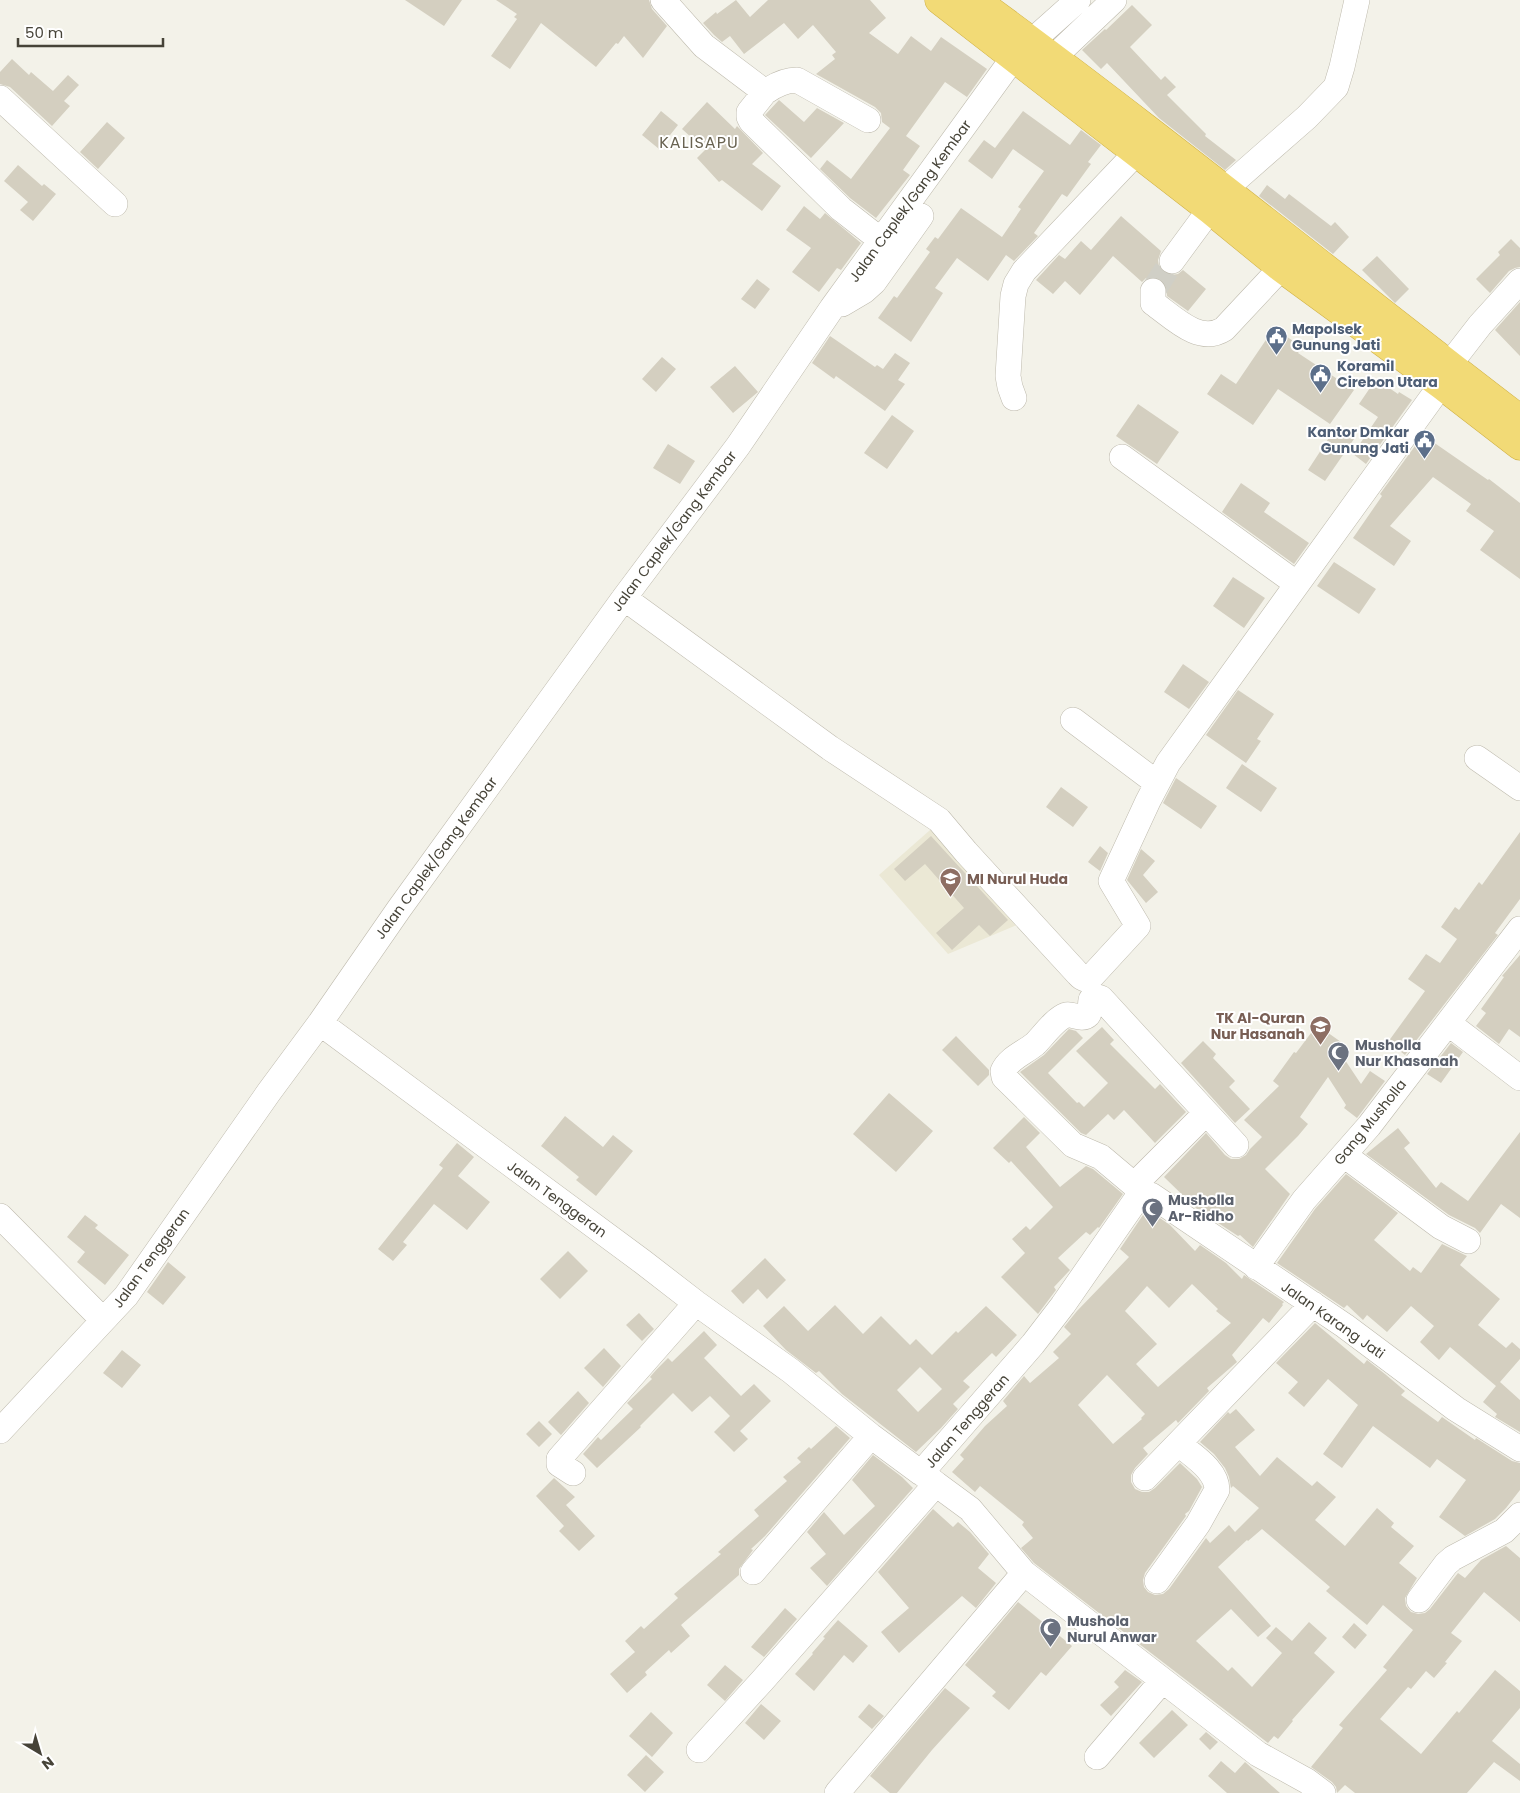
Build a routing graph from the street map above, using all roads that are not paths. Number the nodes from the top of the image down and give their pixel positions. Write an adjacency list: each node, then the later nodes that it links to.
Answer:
1 (663, 0): 9 (street)
2 (940, 0): 7 (highway)
3 (976, 0): 7 (highway)
4 (1078, 0): 7 (street)
5 (1114, 0): 8 (street)
6 (1357, 0): 13 (street)
7 (1024, 50): 8 (highway); 12 (highway); 15 (street, Jalan Caplek/Gang Kembar); 22 (street)
8 (1054, 57): 13 (highway)
9 (765, 92): 11 (street); 15 (street)
10 (0, 98): 14 (street)
11 (868, 120)
12 (1136, 153): 13 (highway); 25 (street)
13 (1218, 200): 16 (highway); 17 (street); 18 (highway)
14 (115, 204)
15 (882, 241): 22 (street, Jalan Caplek/Gang Kembar)
16 (1298, 247): 18 (street); 21 (highway)
17 (1172, 261)
18 (1281, 268): 20 (street); 21 (highway)
19 (1520, 281): 23 (street)
20 (1153, 291)
21 (1352, 305): 23 (highway)
22 (832, 308): 30 (street, Jalan Caplek/Gang Kembar)
23 (1445, 375): 24 (highway); 29 (street)
24 (1470, 393): 26 (highway); 27 (highway)
25 (1014, 398)
26 (1520, 419)
27 (1520, 446)
28 (1122, 457): 29 (street)
29 (1297, 584): 33 (street)
30 (624, 598): 33 (street); 36 (street, Jalan Caplek/Gang Kembar)
31 (1073, 720): 33 (street)
32 (1477, 758): 34 (street)
33 (1157, 783)
34 (1520, 788)
35 (1518, 934): 37 (street, Gang Musholla)
36 (320, 1023): 46 (street, Jalan Tenggeran); 48 (street, Jalan Tenggeran)
37 (1448, 1023): 38 (street); 41 (street, Gang Musholla)
38 (1520, 1078)
39 (1206, 1113): 40 (street); 42 (street, Jalan Tenggeran); 42 (street, Jalan Karang Jati)
40 (1236, 1145)
41 (1344, 1155): 44 (street); 45 (street, Gang Musholla)
42 (1140, 1190): 45 (street, Jalan Karang Jati); 55 (street, Jalan Tenggeran)
43 (0, 1216): 48 (street)
44 (1468, 1241)
45 (1256, 1267): 47 (street, Jalan Karang Jati)
46 (696, 1303): 50 (street, Jalan Tenggeran); 53 (street)
47 (1313, 1304): 51 (street); 52 (street, Jalan Karang Jati)
48 (103, 1320): 49 (street, Jalan Tenggeran)
49 (0, 1431)
50 (871, 1436): 55 (street, Jalan Tenggeran); 57 (street)
51 (1179, 1444): 54 (street); 59 (street)
52 (1520, 1448)
53 (574, 1474)
54 (1145, 1478)
55 (929, 1479): 58 (street); 62 (street)
56 (1520, 1515): 60 (street)
57 (753, 1572)
58 (1024, 1574): 61 (street); 64 (street)
59 (1157, 1581)
60 (1419, 1600)
61 (1162, 1681): 63 (street); 65 (street)
62 (699, 1750)
63 (1098, 1757)
64 (837, 1793)
65 (1323, 1793)

